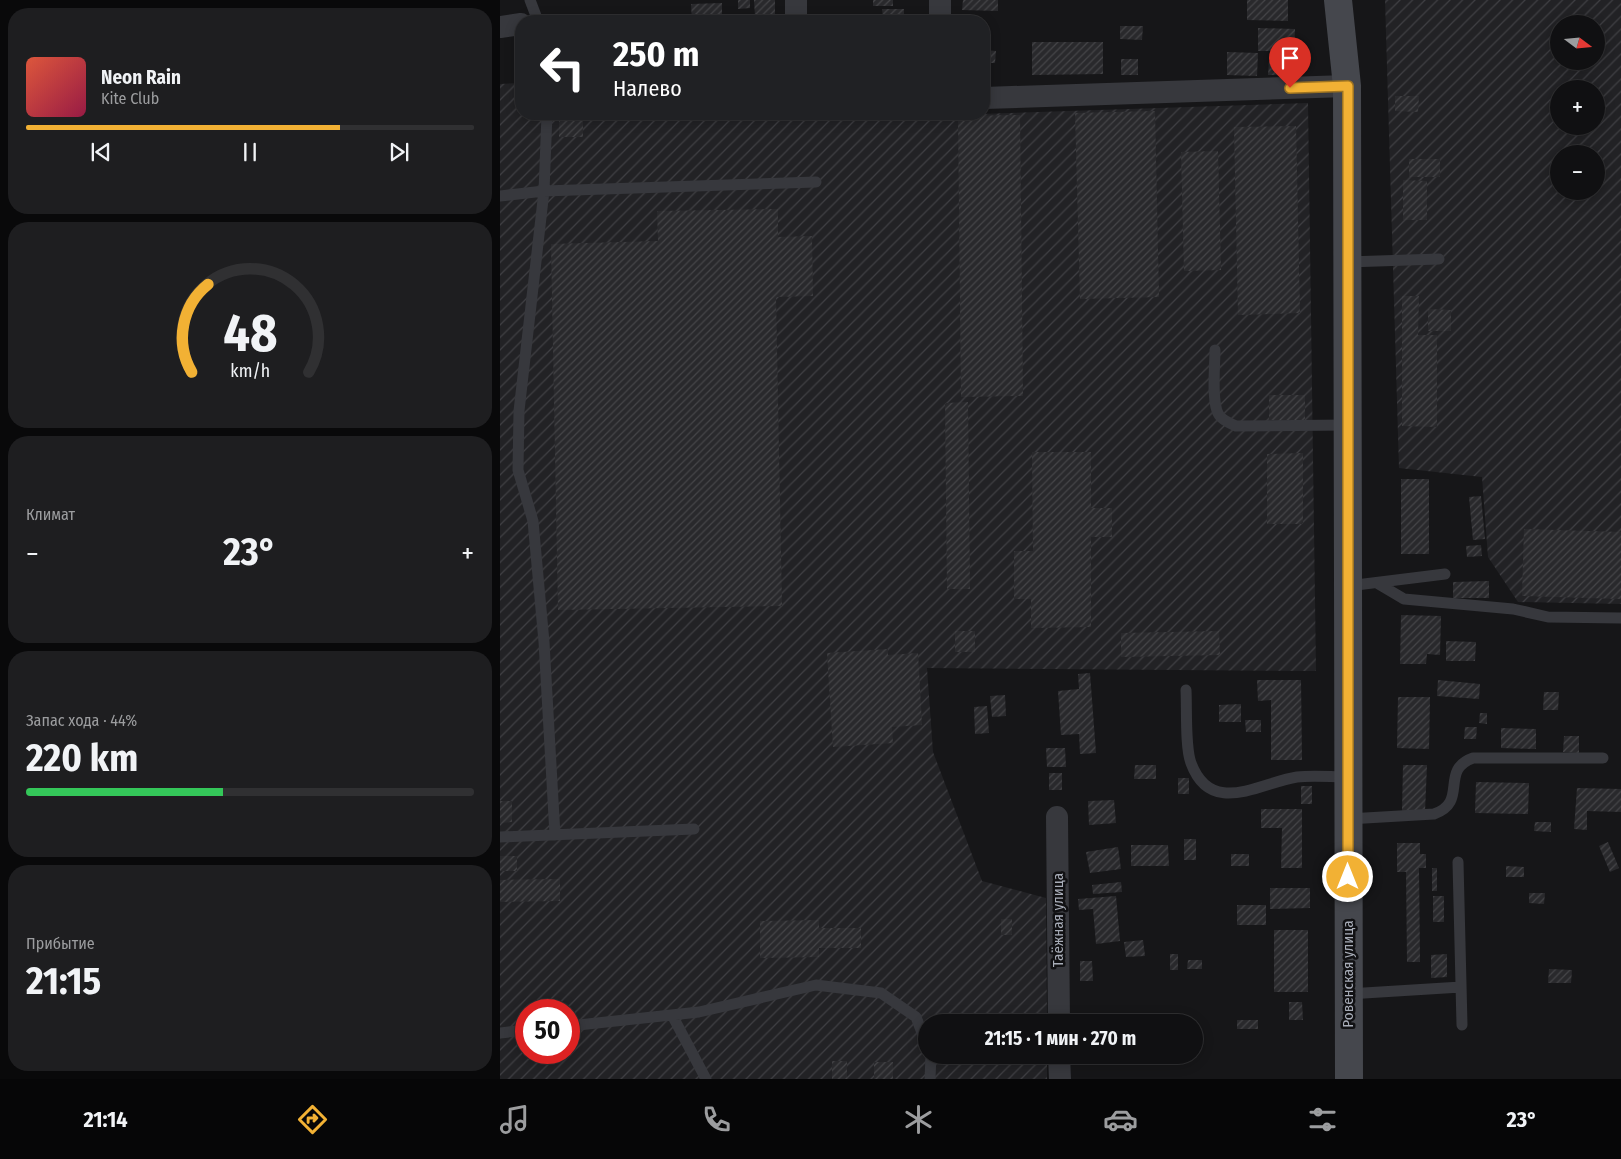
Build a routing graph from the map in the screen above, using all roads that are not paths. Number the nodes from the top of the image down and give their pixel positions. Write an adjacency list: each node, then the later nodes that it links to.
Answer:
1 (530, 0): 5 (lane)
2 (796, 0): 6 (street)
3 (940, 0): 7 (street)
4 (1338, 0): 10 (main road, Ровенская улица)
5 (536, 15)
6 (796, 15)
7 (940, 15)
8 (515, 25): 9 (street)
9 (500, 27)
10 (1348, 86): 11 (street); 17 (main road, Ровенская улица)
11 (990, 98)
12 (547, 120): 14 (lane)
13 (816, 182): 14 (lane)
14 (544, 191): 15 (lane); 30 (lane)
15 (500, 196)
16 (1439, 259): 17 (lane)
17 (1347, 262): 19 (main road, Ровенская улица)
18 (1215, 350): 19 (lane)
19 (1348, 425): 22 (main road, Ровенская улица)
20 (1445, 574): 21 (lane)
21 (1377, 583): 22 (lane); 23 (lane)
22 (1348, 586): 26 (main road, Ровенская улица)
23 (1621, 618)
24 (1186, 690): 26 (lane)
25 (1603, 758): 28 (lane)
26 (1348, 777): 28 (main road, Ровенская улица)
27 (1058, 817): 35 (street, Таёжная улица)
28 (1348, 819): 34 (main road, Ровенская улица)
29 (694, 829): 30 (lane)
30 (556, 835): 31 (lane)
31 (500, 837)
32 (1458, 862): 33 (lane)
33 (1461, 987): 34 (lane); 39 (lane)
34 (1348, 994): 47 (main road, Ровенская улица)
35 (1059, 1014)
36 (672, 1015): 37 (lane); 38 (lane); 44 (lane)
37 (918, 1022)
38 (580, 1025)
39 (1462, 1025)
40 (515, 1031): 41 (lane)
41 (500, 1033)
42 (931, 1064): 45 (lane)
43 (1060, 1064): 46 (street)
44 (706, 1079)
45 (930, 1079)
46 (1060, 1079)
47 (1349, 1079)

